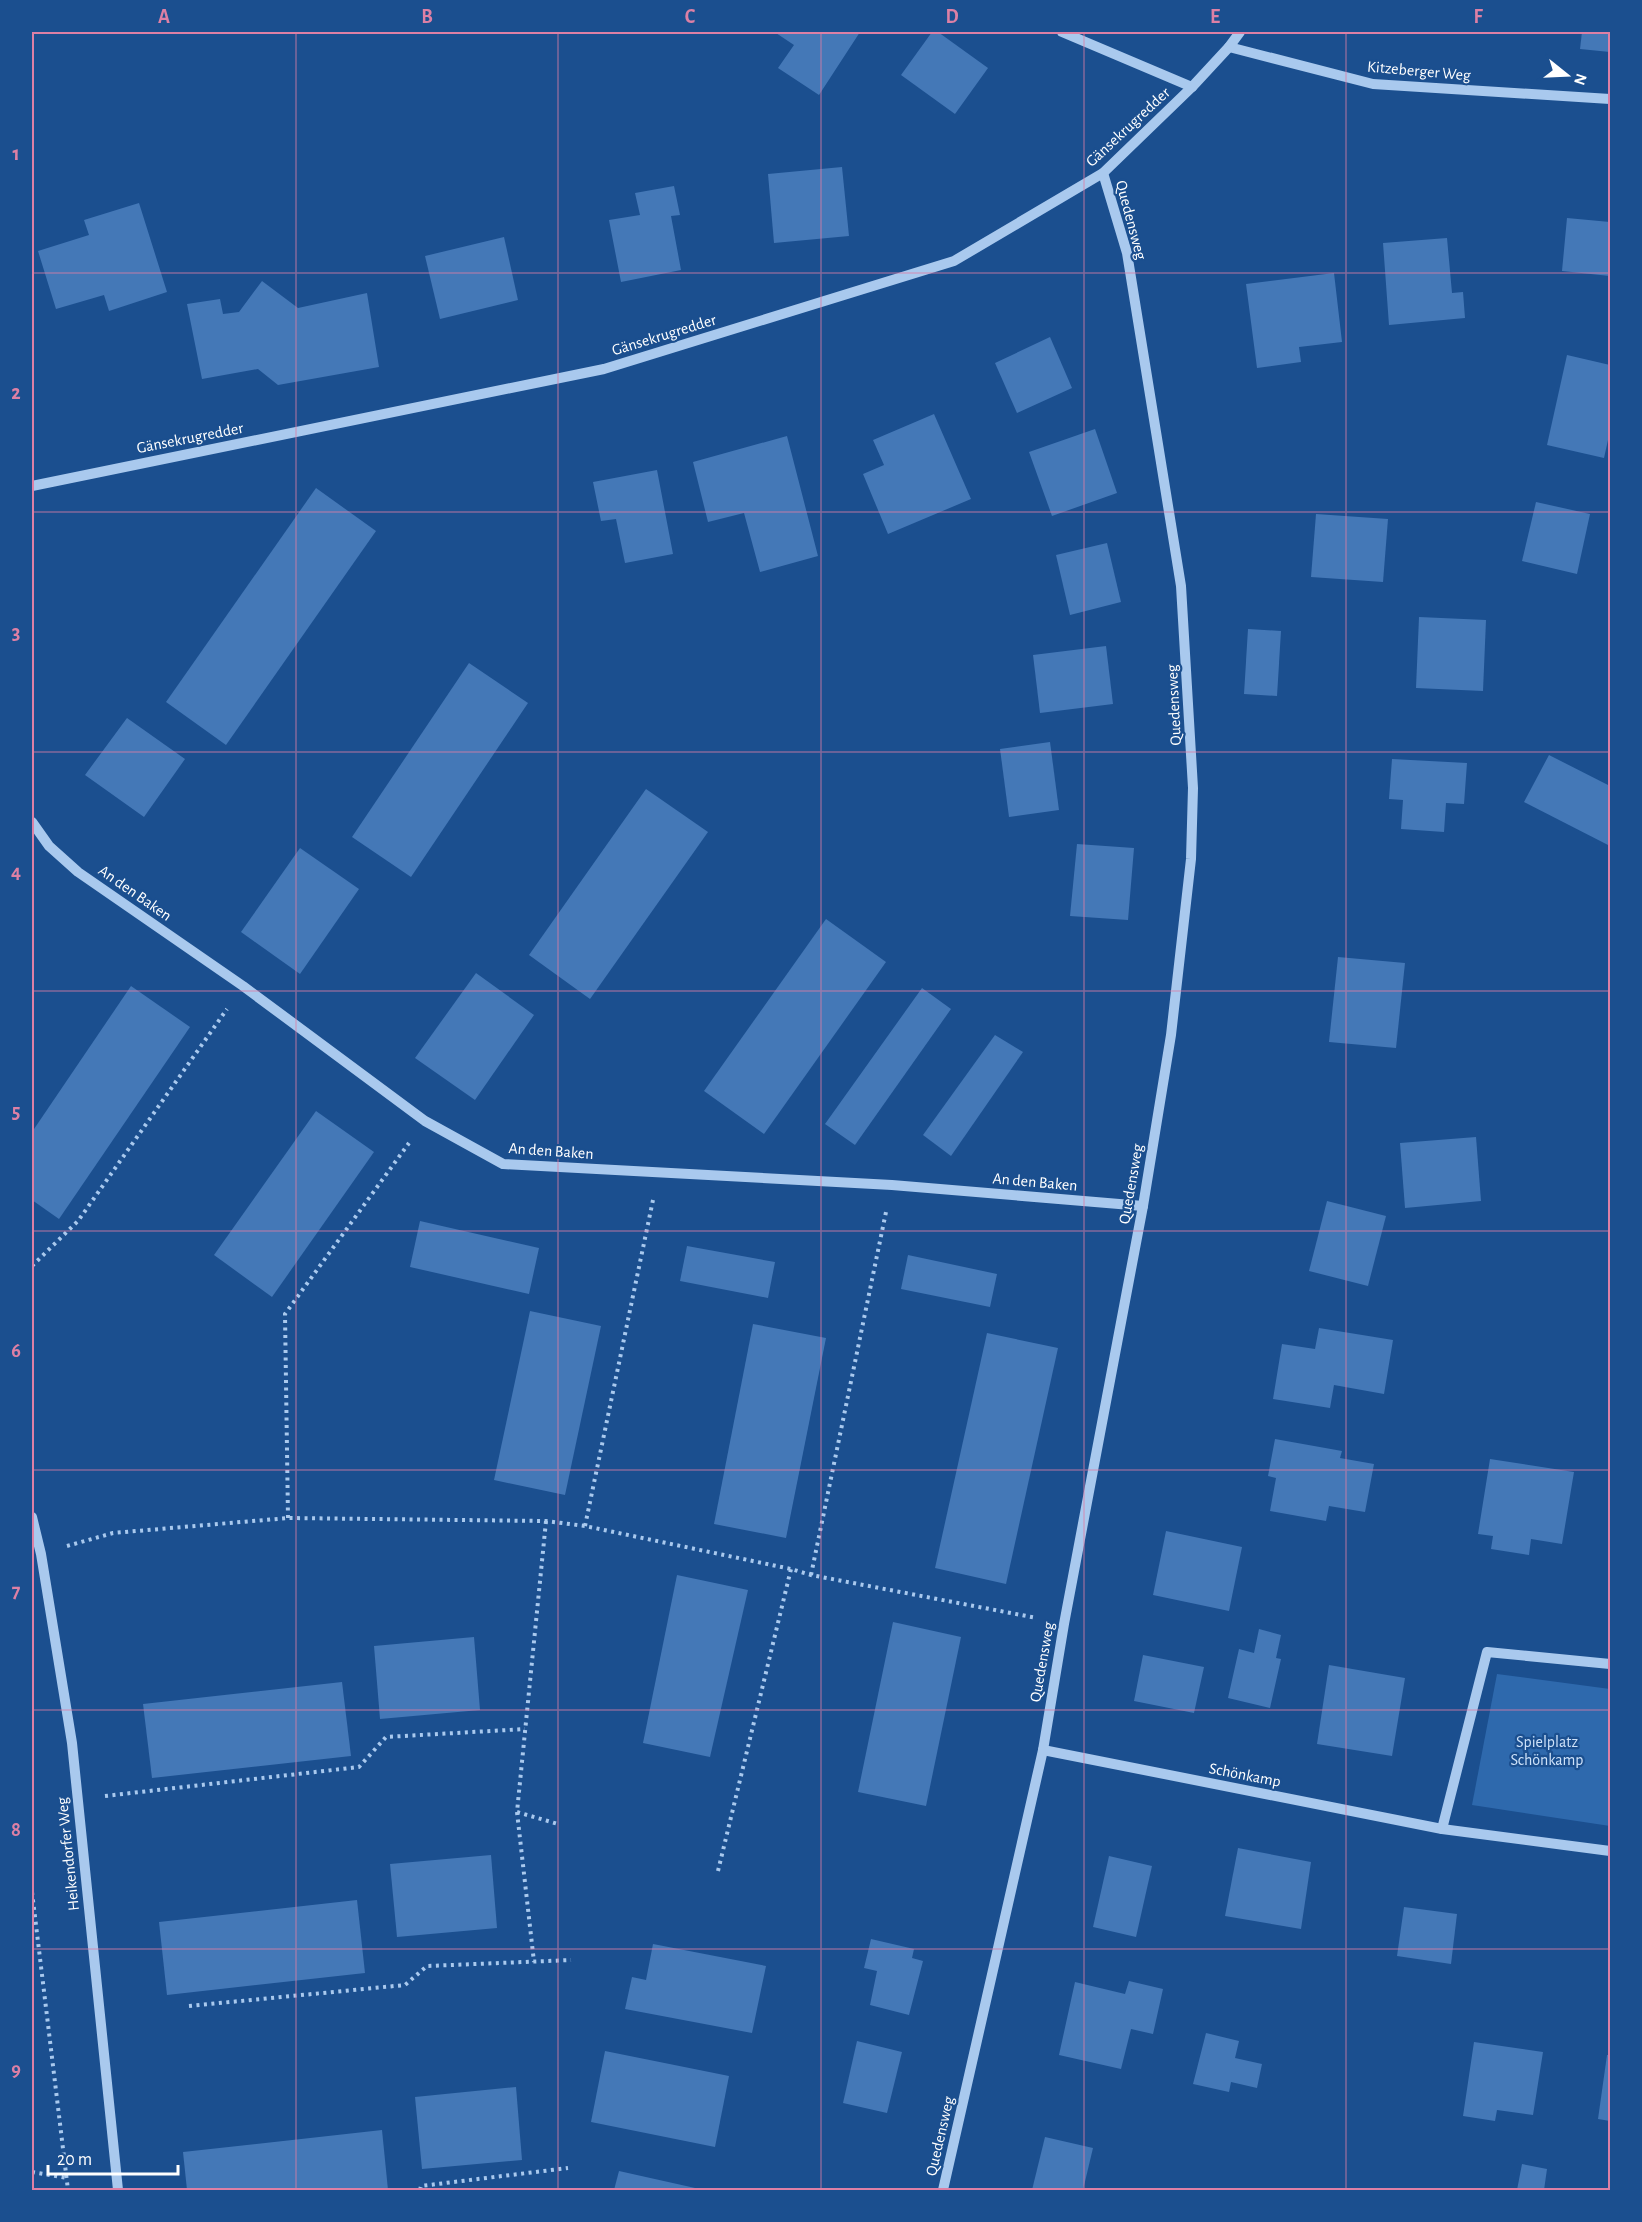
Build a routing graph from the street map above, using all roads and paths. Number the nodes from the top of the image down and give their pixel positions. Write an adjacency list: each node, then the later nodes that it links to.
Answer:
1 (1062, 32): 4 (street)
2 (1240, 32): 3 (street, Gänsekrugredder)
3 (1229, 47): 4 (street, Gänsekrugredder); 5 (street, Kitzeberger Weg)
4 (1192, 87): 6 (street, Gänsekrugredder)
5 (1611, 99)
6 (1103, 173): 7 (street, Gänsekrugredder); 13 (street, Quedensweg)
7 (32, 486)
8 (32, 822): 9 (street, An den Baken)
9 (243, 986): 10 (street, An den Baken); 14 (path)
10 (425, 1121): 11 (street, An den Baken); 16 (path)
11 (659, 1173): 12 (street, An den Baken); 18 (path)
12 (892, 1185): 13 (street, An den Baken); 21 (path)
13 (1143, 1206): 22 (street, Quedensweg)
14 (32, 1266)
15 (32, 1517): 19 (street, Heikendorfer Weg)
16 (288, 1518): 17 (path); 19 (path)
17 (546, 1521): 18 (path); 24 (path)
18 (585, 1526): 20 (path)
19 (41, 1554): 26 (street, Heikendorfer Weg)
20 (791, 1569): 21 (path); 31 (path)
21 (811, 1575): 22 (path)
22 (1064, 1624): 25 (street, Quedensweg)
23 (1611, 1664): 29 (street)
24 (525, 1729): 26 (path); 27 (path)
25 (1043, 1750): 29 (street, Schönkamp); 42 (street, Quedensweg)
26 (77, 1799): 40 (street, Heikendorfer Weg)
27 (517, 1812): 28 (path); 34 (path)
28 (558, 1824)
29 (1442, 1829): 30 (street, Schönkamp)
30 (1611, 1851)
31 (718, 1871)
32 (32, 1892): 38 (path)
33 (571, 1960): 34 (path)
34 (534, 1962): 35 (path)
35 (189, 2006)
36 (568, 2168): 41 (path)
37 (32, 2172): 38 (path)
38 (67, 2178): 39 (path)
39 (68, 2190)
40 (118, 2190)
41 (420, 2190)
42 (943, 2190)

